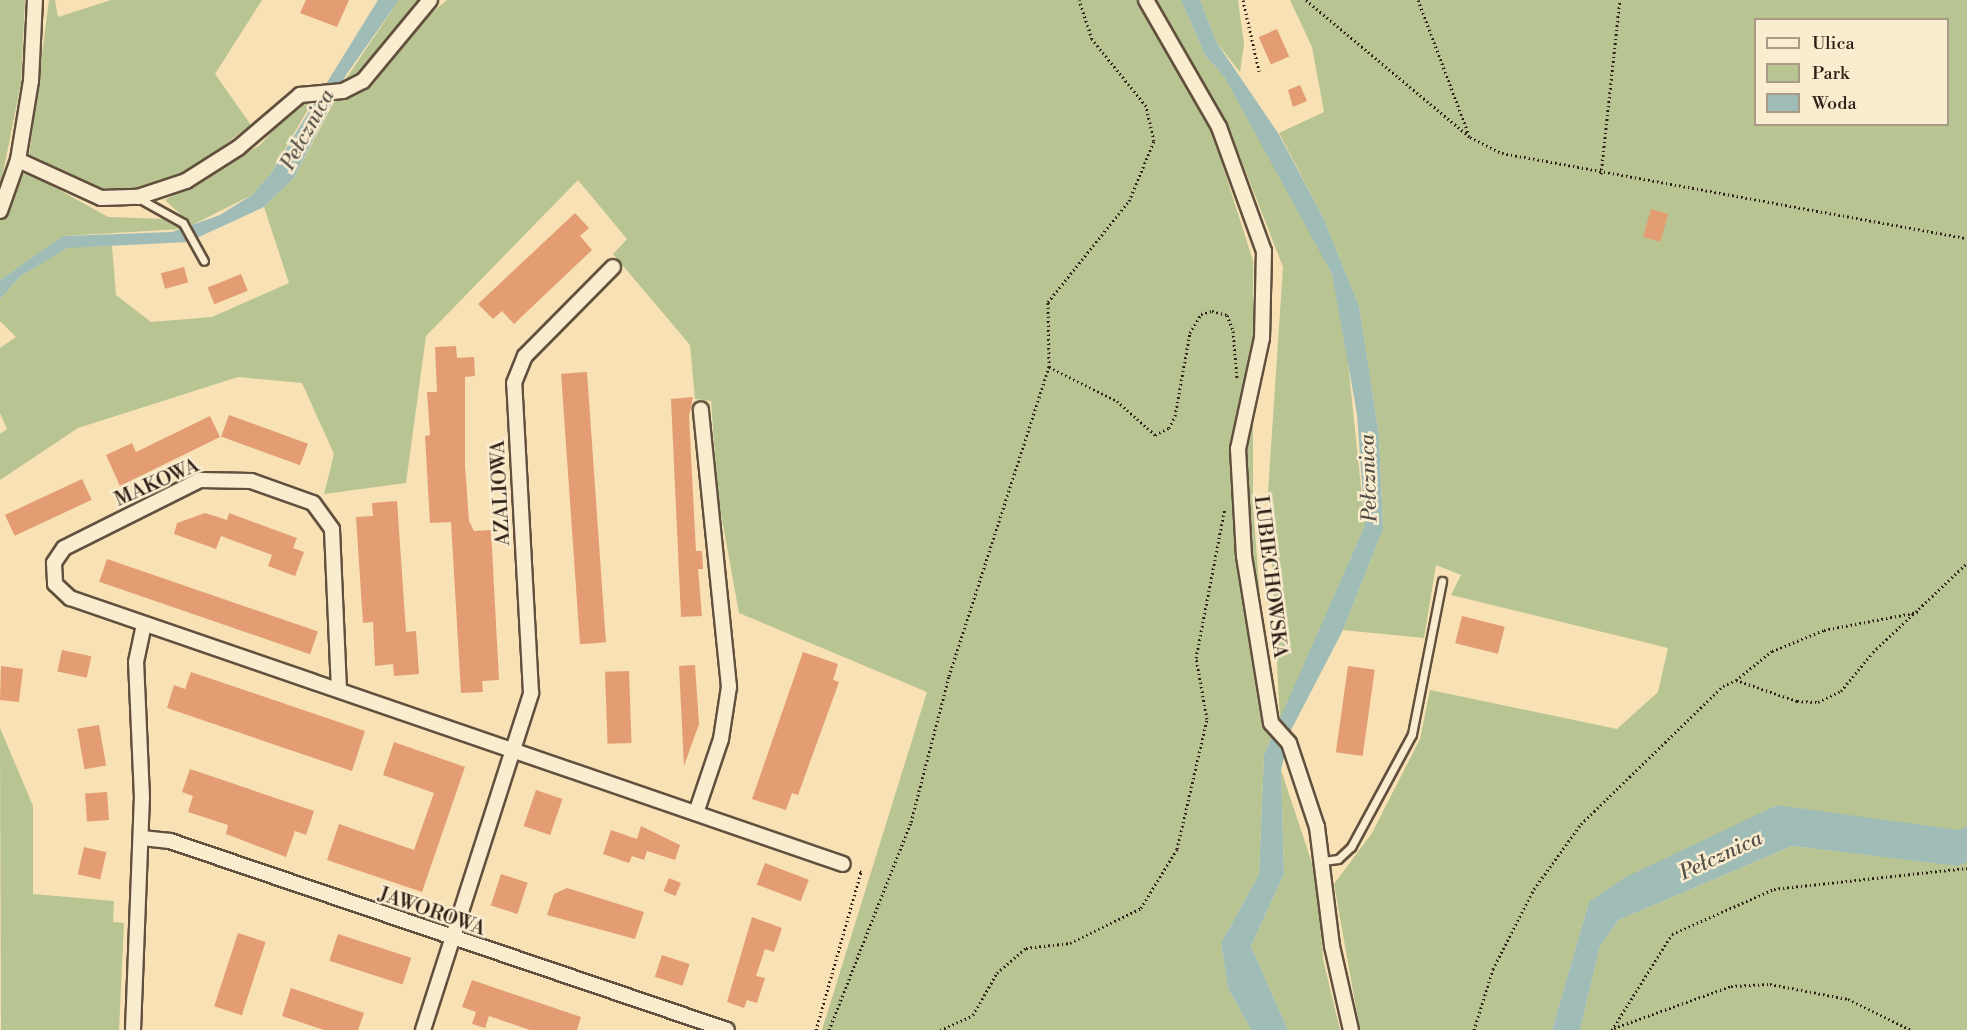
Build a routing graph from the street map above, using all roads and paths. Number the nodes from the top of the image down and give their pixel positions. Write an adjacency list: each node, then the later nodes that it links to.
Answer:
1 (35, 0): 11 (street)
2 (430, 0): 13 (street)
3 (1078, 0): 18 (path)
4 (1146, 0): 20 (street, LUBIECHOWSKA)
5 (1243, 0): 9 (path)
6 (1306, 0): 10 (path)
7 (1418, 0): 10 (path)
8 (1620, 0): 12 (path)
9 (1259, 71)
10 (1470, 137): 12 (path)
11 (18, 160): 13 (street); 14 (street)
12 (1601, 175): 15 (path)
13 (138, 197): 16 (lane)
14 (0, 211)
15 (1967, 238)
16 (204, 261)
17 (613, 267): 28 (street, AZALIOWA)
18 (1049, 366): 20 (path); 41 (path)
19 (701, 409): 29 (street)
20 (1243, 413): 31 (street, LUBIECHOWSKA)
21 (1226, 502): 42 (path)
22 (1967, 563): 24 (path)
23 (1442, 581): 31 (lane)
24 (1920, 611): 26 (path); 26 (path)
25 (144, 626): 27 (street); 27 (street, MAKOWA); 30 (street)
26 (1736, 680): 44 (path)
27 (339, 690): 28 (street)
28 (515, 752): 29 (street); 34 (street, AZALIOWA)
29 (696, 813): 32 (street)
30 (142, 838): 34 (street, JAWOROWA); 37 (street)
31 (1323, 861): 43 (street, LUBIECHOWSKA)
32 (843, 864): 40 (path)
33 (1967, 868): 36 (path)
34 (452, 939): 35 (street, JAWOROWA); 38 (street, AZALIOWA)
35 (709, 1027): 39 (street, JAWOROWA)
36 (1612, 1029): 45 (path)
37 (133, 1030)
38 (423, 1030)
39 (727, 1030)
40 (816, 1030)
41 (830, 1030)
42 (940, 1030)
43 (1351, 1030)
44 (1474, 1030)
45 (1911, 1030)

